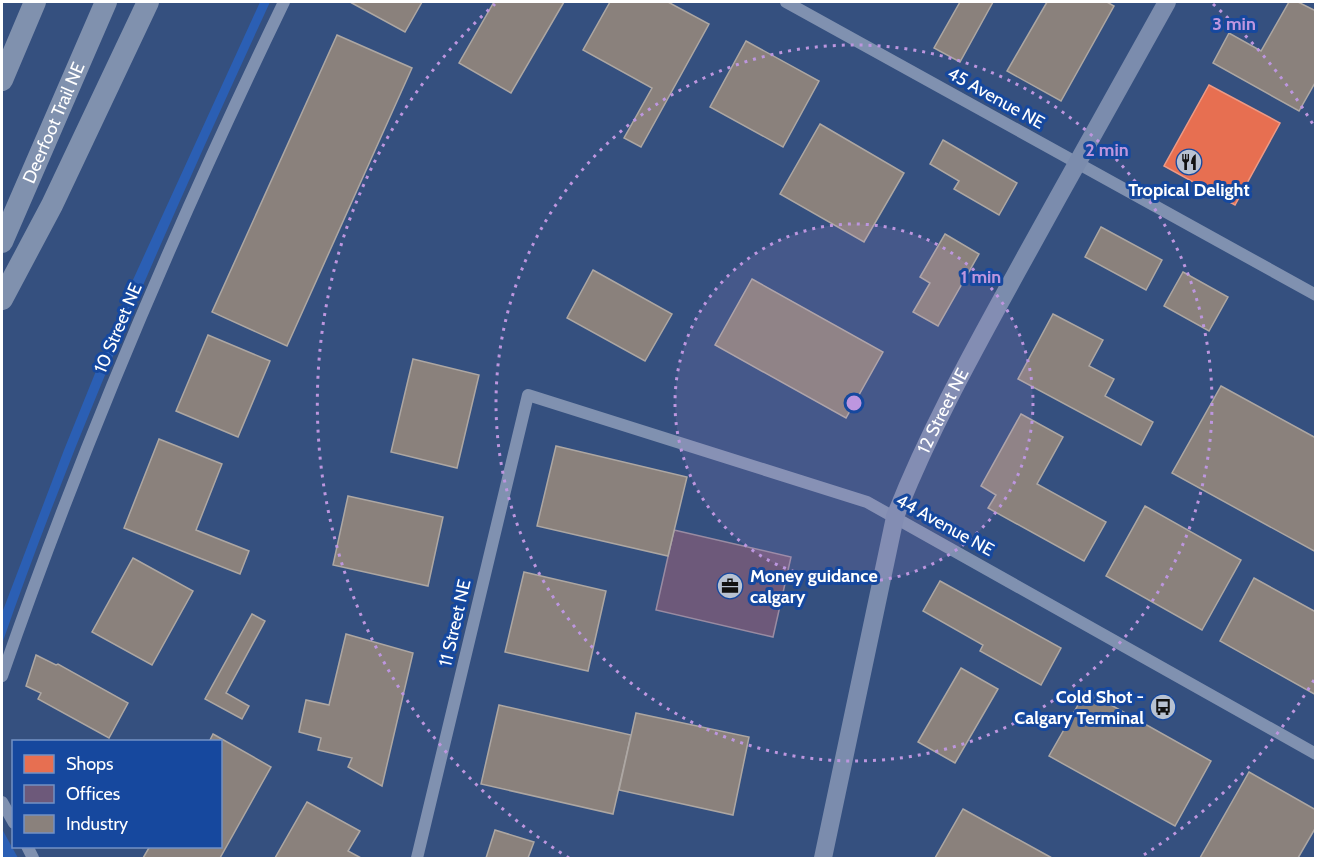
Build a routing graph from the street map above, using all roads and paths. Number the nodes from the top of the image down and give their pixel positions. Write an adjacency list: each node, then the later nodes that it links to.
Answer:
1 (35, 2): 7 (highway)
2 (105, 2): 9 (highway, Deerfoot Trail NE)
3 (148, 2): 11 (highway)
4 (284, 2): 14 (street, 10 Street NE)
5 (786, 2): 8 (street, 45 Avenue NE)
6 (1167, 2): 8 (street, 12 Street NE)
7 (2, 80)
8 (1076, 164): 10 (street, 45 Avenue NE); 13 (street, 12 Street NE)
9 (2, 242)
10 (1316, 295)
11 (2, 299)
12 (528, 395): 13 (street, 44 Avenue NE); 18 (street, 11 Street NE)
13 (895, 517): 15 (street, 44 Avenue NE); 19 (street, 12 Street NE)
14 (2, 676)
15 (1316, 754)
16 (2, 802): 17 (street)
17 (12, 820)
18 (417, 858)
19 (823, 858)

